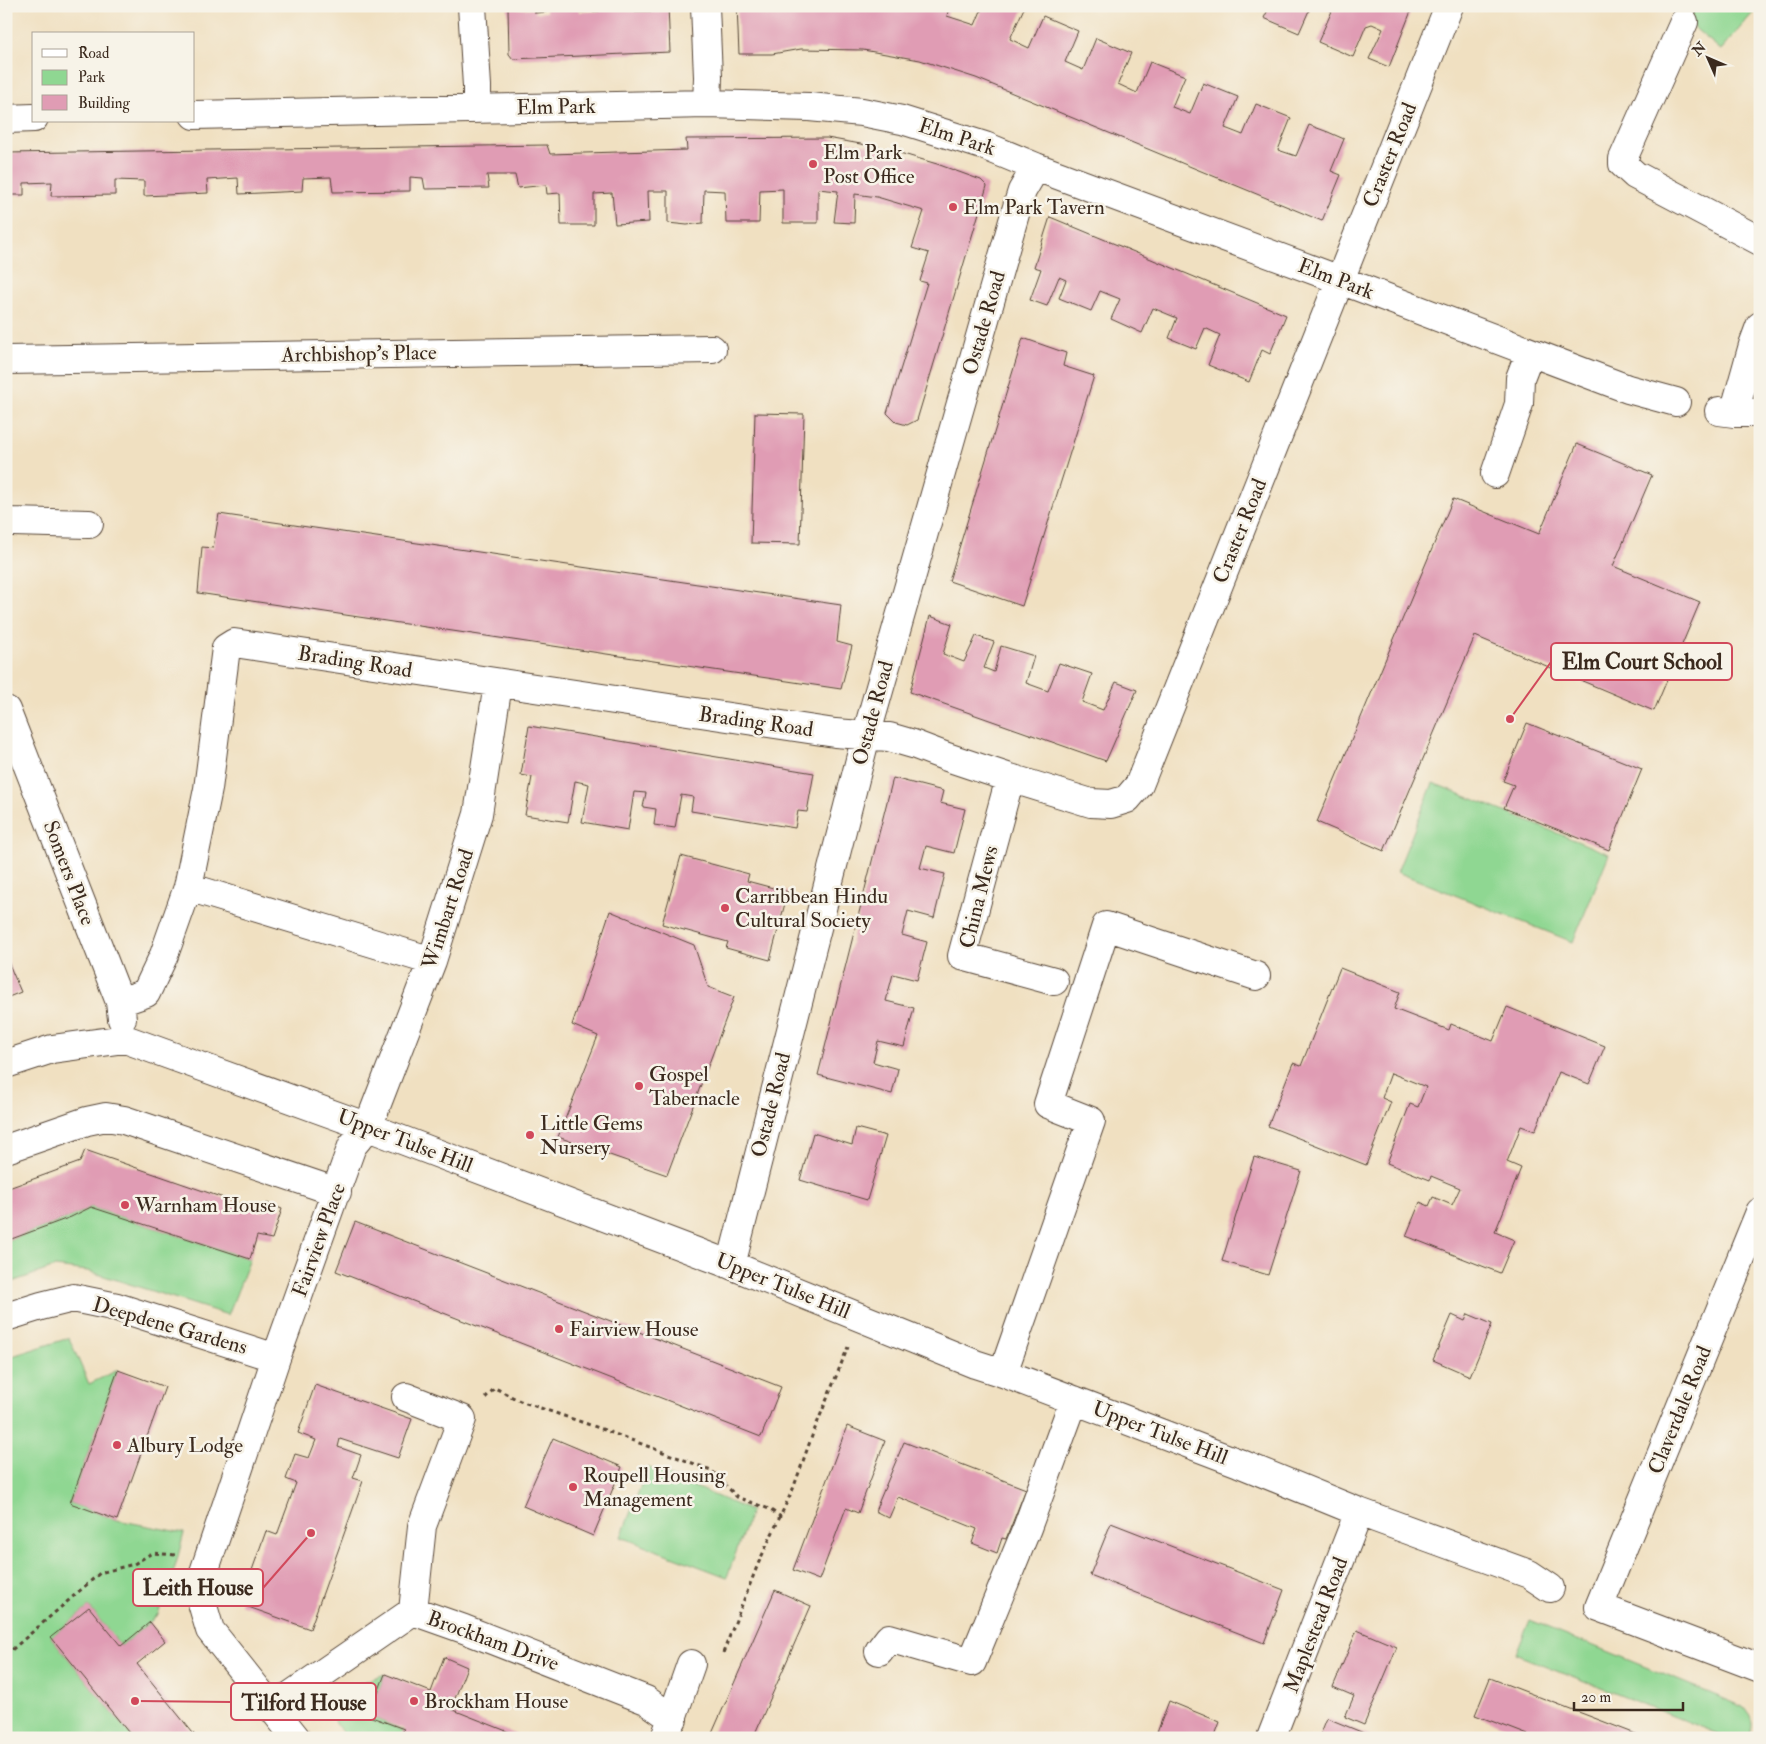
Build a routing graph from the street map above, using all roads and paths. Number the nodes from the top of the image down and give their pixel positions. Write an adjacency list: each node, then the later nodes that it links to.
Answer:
1 (472, 6): 6 (street)
2 (705, 6): 5 (street)
3 (1449, 6): 12 (street, Craster Road)
4 (1684, 22): 11 (street)
5 (707, 104): 6 (street, Elm Park); 10 (street, Elm Park)
6 (477, 108): 7 (street, Elm Park)
7 (195, 114)
8 (32, 118): 9 (street)
9 (6, 119)
10 (1036, 167): 12 (street, Elm Park); 24 (street, Ostade Road)
11 (1760, 241)
12 (1340, 280): 15 (street, Elm Park); 25 (street, Craster Road)
13 (1760, 326): 18 (street)
14 (712, 348): 16 (street, Archbishop's Place)
15 (1530, 352): 17 (street, Elm Park); 19 (street)
16 (6, 360)
17 (1676, 402)
18 (1738, 412)
19 (1495, 474)
20 (6, 521): 21 (street)
21 (89, 524)
22 (498, 684): 24 (street, Brading Road); 26 (street, Brading Road); 27 (street, Wimbart Road)
23 (6, 710): 30 (street, Somers Place)
24 (866, 736): 25 (street, Craster Road); 37 (street, Ostade Road)
25 (1010, 778): 29 (street, China Mews)
26 (188, 887): 27 (street); 30 (street, Brading Road)
27 (432, 961): 33 (street, Wimbart Road)
28 (1256, 976): 41 (street)
29 (1054, 981)
30 (120, 1002): 31 (street, Somers Place)
31 (125, 1039): 32 (street, Upper Tulse Hill); 33 (street, Upper Tulse Hill)
32 (6, 1064)
33 (368, 1127): 35 (street, Fairview Place); 37 (street, Upper Tulse Hill)
34 (6, 1149): 35 (street)
35 (337, 1192): 40 (street, Fairview Place)
36 (1760, 1212): 53 (street, Claverdale Road)
37 (731, 1265): 38 (street, Upper Tulse Hill)
38 (861, 1317): 41 (street, Upper Tulse Hill); 46 (path)
39 (6, 1318): 40 (street, Deepdene Gardens)
40 (276, 1358): 47 (street, Fairview Place)
41 (1003, 1373): 43 (street, Upper Tulse Hill)
42 (406, 1397): 44 (street)
43 (1074, 1400): 45 (street, Upper Tulse Hill); 50 (street)
44 (462, 1418): 46 (path); 49 (street)
45 (1359, 1512): 48 (street, Upper Tulse Hill); 57 (street, Maplestead Road)
46 (781, 1517): 52 (path)
47 (209, 1558): 51 (path); 54 (street, Fairview Place)
48 (1550, 1588)
49 (413, 1611): 54 (street, Brockham Drive); 55 (street, Brockham Drive)
50 (879, 1651)
51 (6, 1655)
52 (691, 1664): 55 (street)
53 (1760, 1668)
54 (272, 1708): 56 (street, Fairview Place)
55 (669, 1729)
56 (296, 1738)
57 (1271, 1738)

